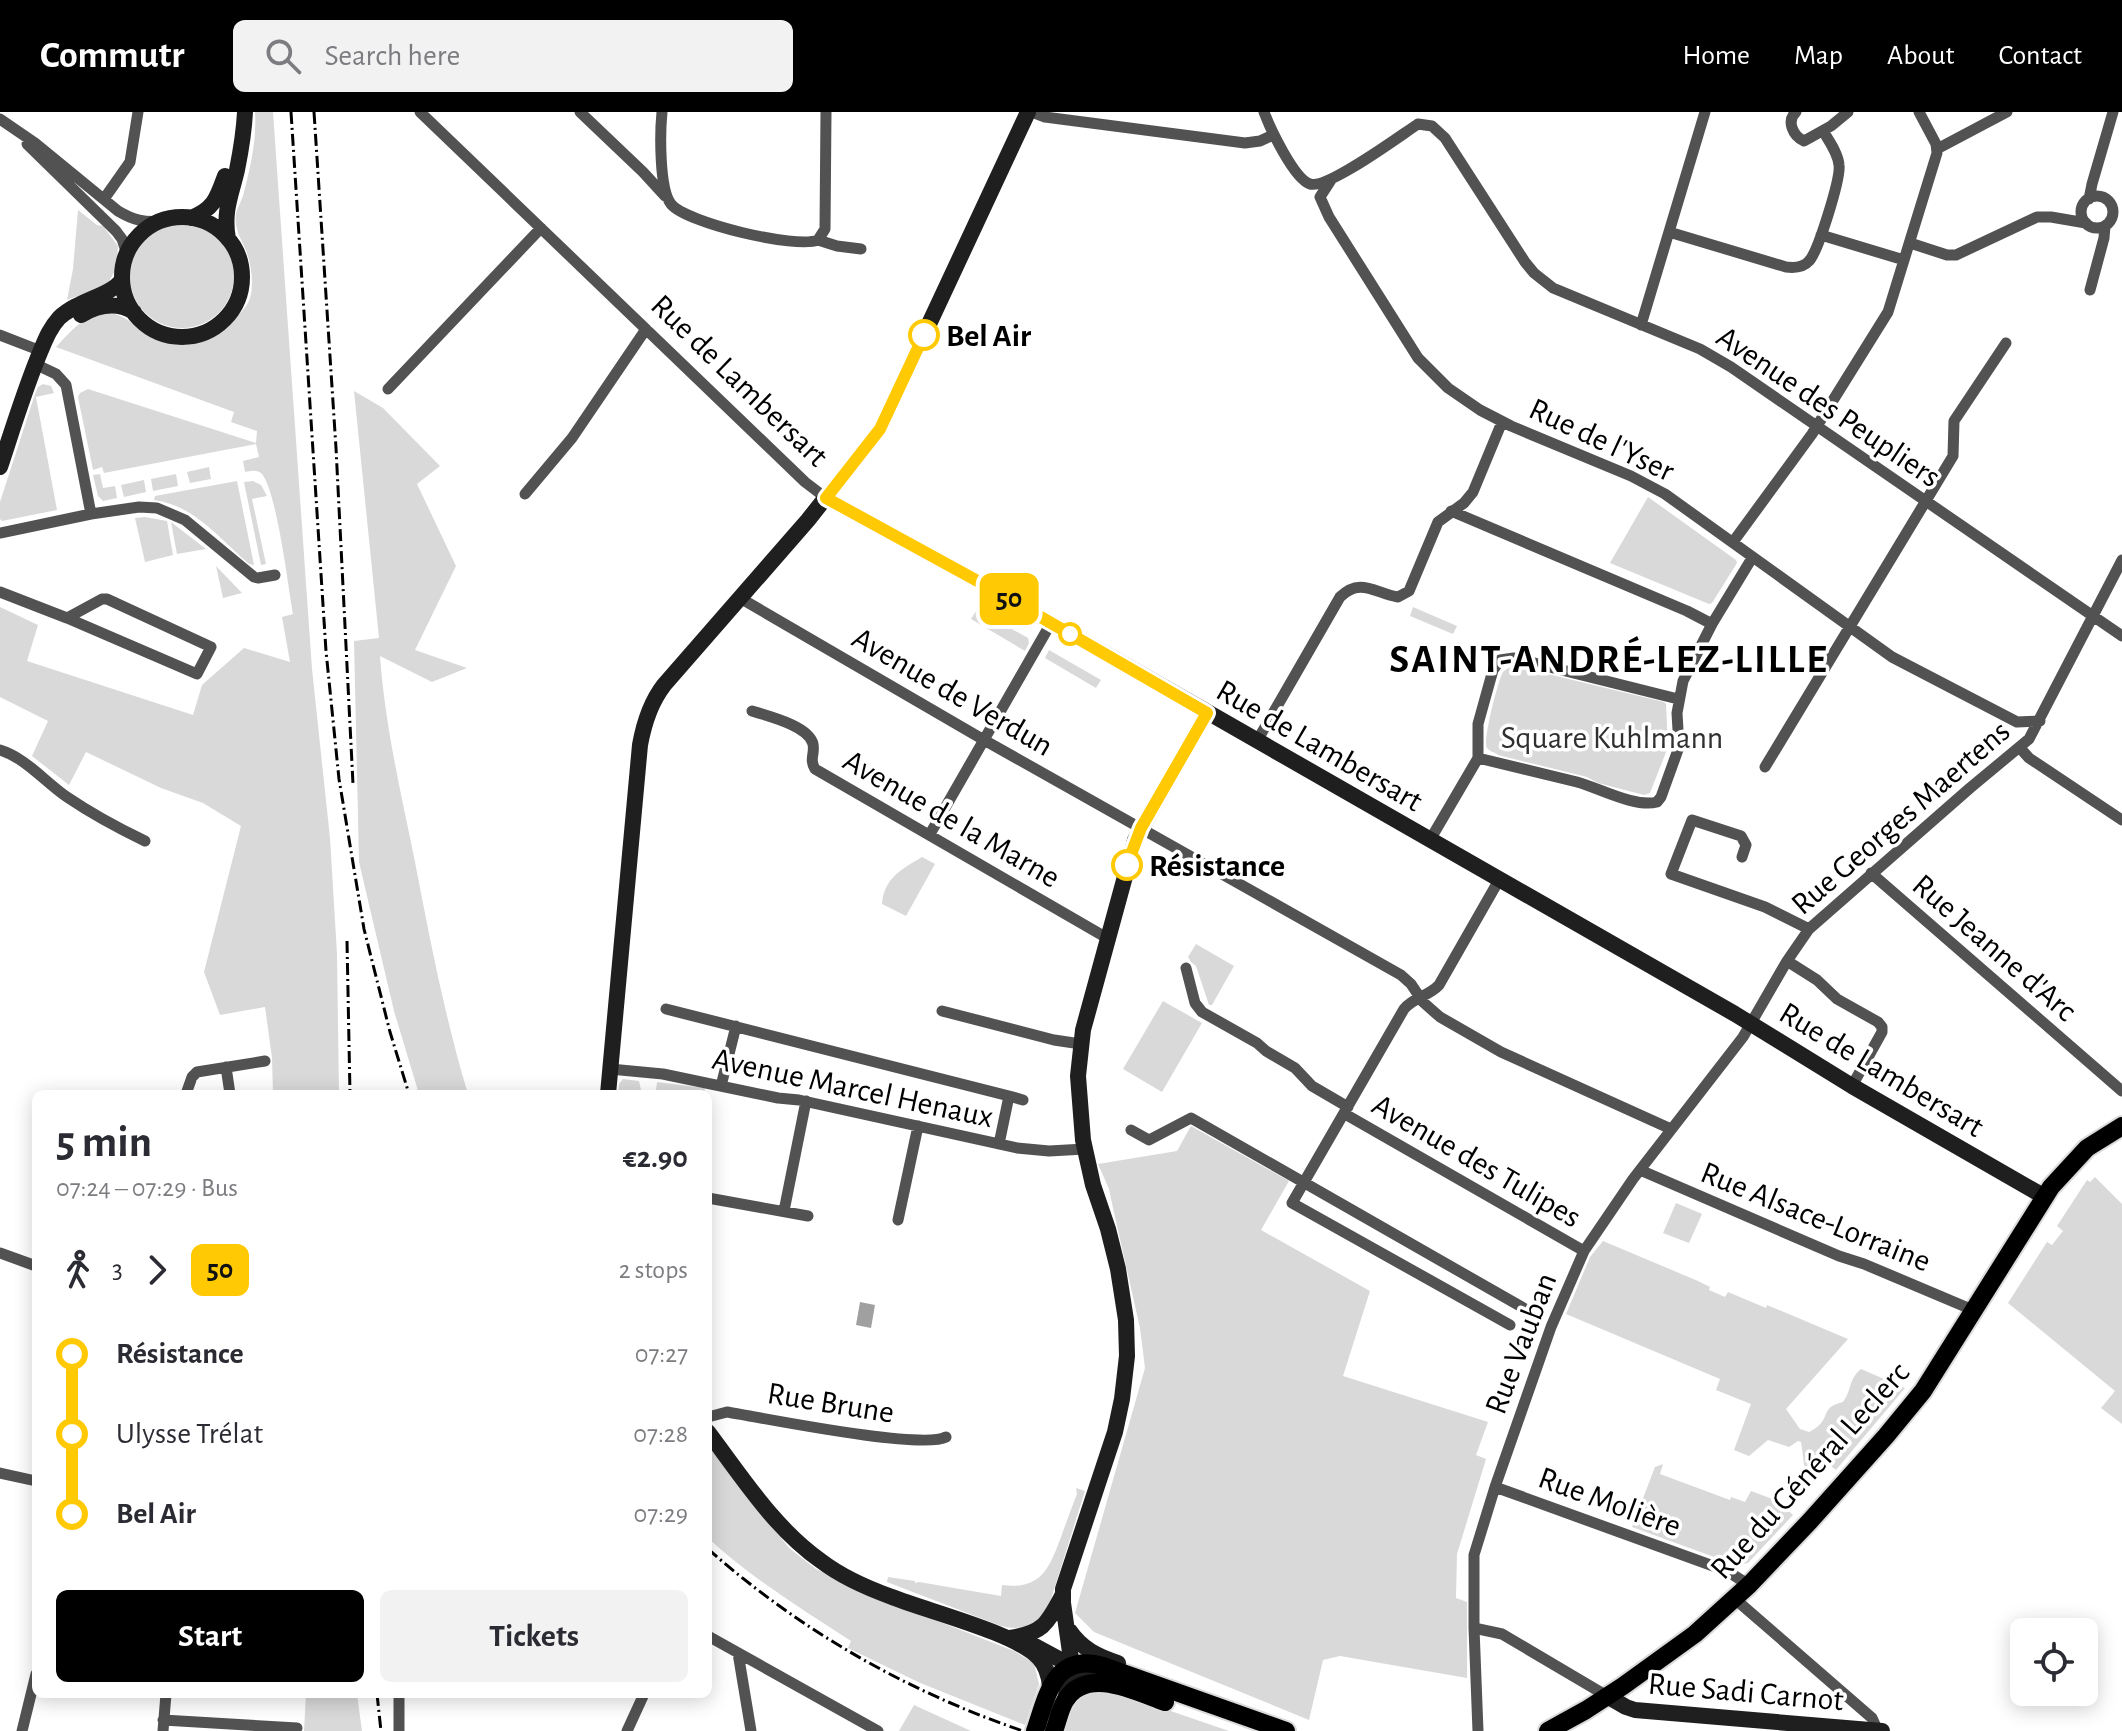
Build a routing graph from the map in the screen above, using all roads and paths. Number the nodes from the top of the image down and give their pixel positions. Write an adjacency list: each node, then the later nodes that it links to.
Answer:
1 (138, 112): 21 (street)
2 (242, 112): 25 (main road); 32 (main road)
3 (421, 112): 29 (street, Rue de Lambersart)
4 (580, 112): 23 (street)
5 (662, 112): 23 (street)
6 (826, 112): 33 (street)
7 (1030, 112): 18 (street); 51 (main road)
8 (1264, 112): 18 (street)
9 (1705, 112): 30 (street)
10 (1796, 112): 17 (street)
11 (1848, 112): 17 (street)
12 (1919, 112): 19 (street)
13 (2007, 112): 19 (street)
14 (2113, 112): 22 (street)
15 (1419, 118): 20 (street); 41 (street, Avenue des Peupliers)
16 (5, 122): 21 (street); 36 (street)
17 (1823, 131): 31 (street)
18 (1273, 135): 20 (street)
19 (1937, 149): 34 (street)
20 (1331, 180): 47 (street, Rue de l'Yser)
21 (104, 199): 26 (street)
22 (2089, 199): 24 (street); 27 (street)
23 (669, 200): 33 (street)
24 (2117, 207): 28 (street)
25 (191, 218): 26 (main road); 32 (main road)
26 (162, 221): 36 (main road)
27 (2086, 223): 28 (street); 34 (street)
28 (2105, 226): 39 (street)
29 (541, 228): 42 (street, Rue de Lambersart); 46 (street)
30 (1669, 232): 31 (street); 41 (street)
31 (1821, 235): 37 (street)
32 (228, 239): 40 (main road)
33 (818, 240): 35 (street)
34 (1910, 243): 37 (street)
35 (861, 249)
36 (127, 254): 38 (main road)
37 (1904, 260): 48 (street)
38 (122, 280): 40 (main road); 45 (main road)
39 (2090, 290)
40 (134, 312): 45 (main road)
41 (1641, 325): 48 (street, Avenue des Peupliers)
42 (646, 329): 50 (street); 51 (street, Rue de Lambersart)
43 (0, 335): 45 (street)
44 (2006, 343): 52 (street)
45 (38, 357): 49 (main road); 54 (street)
46 (388, 389)
47 (1502, 422): 53 (street); 56 (street, Rue de l'Yser)
48 (1817, 427): 52 (street, Avenue des Peupliers); 56 (street)
49 (0, 467)
50 (525, 494)
51 (826, 498): 61 (main road); 64 (main road, Rue de Lambersart)
52 (1925, 501): 62 (street, Avenue des Peupliers); 66 (street)
53 (1451, 511): 65 (street); 74 (street)
54 (91, 514): 55 (street); 59 (street)
55 (0, 533)
56 (1733, 542): 57 (street, Rue de l'Yser)
57 (1752, 558): 65 (street); 66 (street, Rue de l'Yser)
58 (2122, 560): 62 (street, Rue Georges Maertens)
59 (275, 575)
60 (0, 592): 63 (street)
61 (740, 598): 73 (street, Avenue de Verdun); 99 (main road)
62 (2094, 615): 67 (street, Avenue des Peupliers); 71 (street, Rue Georges Maertens)
63 (67, 618): 63 (street)
64 (1051, 623): 70 (main road, Rue de Lambersart); 73 (street)
65 (1712, 624): 68 (street)
66 (1848, 627): 72 (street, Rue de l'Yser); 78 (street)
67 (2122, 636)
68 (1678, 699): 77 (street); 77 (street)
69 (752, 711): 81 (street, Avenue de la Marne)
70 (1207, 713): 74 (main road, Rue de Lambersart); 80 (main road)
71 (2040, 721): 72 (street, Rue de l'Yser); 75 (street, Rue Georges Maertens)
72 (2017, 722): 75 (street)
73 (984, 740): 80 (street, Avenue de Verdun); 81 (street)
74 (1257, 741): 82 (main road, Rue de Lambersart)
75 (2020, 748): 79 (street); 85 (street, Rue Georges Maertens)
76 (0, 750): 83 (street)
77 (1478, 758): 82 (street)
78 (1765, 767)
79 (2122, 820)
80 (1141, 828): 88 (main road); 91 (street, Avenue de Verdun)
81 (930, 834): 88 (street, Avenue de la Marne)
82 (1430, 840): 86 (main road, Rue de Lambersart)
83 (145, 841)
84 (1742, 857): 87 (street)
85 (1871, 873): 87 (street, Rue Georges Maertens); 105 (street, Rue Jeanne d'Arc)
86 (1499, 880): 91 (street); 94 (main road, Rue de Lambersart)
87 (1809, 929): 89 (street, Rue Georges Maertens)
88 (1107, 938): 96 (main road)
89 (1787, 961): 94 (street, Rue Georges Maertens); 101 (street)
90 (1186, 968): 109 (street, Avenue des Tulipes)
91 (1420, 997): 109 (street); 112 (street, Avenue de Verdun)
92 (666, 1009): 95 (street)
93 (942, 1011): 96 (street)
94 (1751, 1024): 101 (main road, Rue de Lambersart); 112 (street, Rue Vauban)
95 (736, 1026): 100 (street); 106 (street)
96 (1081, 1044): 115 (main road)
97 (265, 1061): 98 (street)
98 (226, 1067): 102 (street); 103 (street)
99 (610, 1069): 100 (street, Avenue Marcel Henaux); 104 (main road)
100 (721, 1086): 108 (street, Avenue Marcel Henaux)
101 (1852, 1086): 118 (main road, Rue de Lambersart)
102 (187, 1090)
103 (229, 1090)
104 (608, 1090)
105 (2122, 1091)
106 (1009, 1096): 107 (street); 114 (street)
107 (1023, 1100)
108 (806, 1101): 110 (street, Avenue Marcel Henaux); 120 (street)
109 (1346, 1110): 117 (street); 123 (street, Avenue des Tulipes)
110 (918, 1126): 114 (street, Avenue Marcel Henaux); 122 (street)
111 (2122, 1126): 118 (main road, Rue du Général Leclerc)
112 (1671, 1129): 116 (street, Rue Vauban)
113 (1131, 1130): 117 (street)
114 (999, 1144): 115 (street, Avenue Marcel Henaux)
115 (1085, 1149): 136 (main road)
116 (1640, 1170): 123 (street, Rue Vauban); 127 (street, Rue Alsace-Lorraine)
117 (1304, 1183): 126 (street); 128 (street)
118 (2045, 1197): 127 (main road, Rue du Général Leclerc)
119 (712, 1199): 120 (street)
120 (784, 1211): 121 (street)
121 (808, 1216)
122 (898, 1220)
123 (1584, 1251): 134 (street, Rue Vauban)
124 (0, 1253): 125 (street)
125 (32, 1265)
126 (1527, 1310)
127 (1973, 1310): 135 (main road, Rue du Général Leclerc)
128 (1510, 1325)
129 (712, 1416): 131 (street, Rue Brune)
130 (712, 1437): 141 (main road)
131 (946, 1437)
132 (0, 1473): 133 (street)
133 (32, 1480)
134 (1495, 1487): 135 (street, Rue Molière); 139 (street, Rue Vauban)
135 (1749, 1585): 137 (main road, Rue du Général Leclerc)
136 (1062, 1596): 138 (main road); 141 (main road)
137 (1735, 1599): 147 (main road, Rue du Général Leclerc); 165 (street)
138 (1067, 1625): 143 (main road); 152 (main road)
139 (1474, 1628): 147 (street); 163 (street, Rue Vauban)
140 (712, 1638): 142 (street)
141 (1008, 1638): 143 (main road); 145 (main road)
142 (738, 1653): 158 (street); 159 (street)
143 (1072, 1666): 144 (main road); 145 (main road); 151 (main road); 152 (main road)
144 (1111, 1683): 151 (main road); 152 (main road)
145 (1050, 1686): 160 (main road)
146 (32, 1690): 155 (street)
147 (1607, 1696): 164 (main road, Rue du Général Leclerc); 165 (main road, Rue Sadi Carnot)
148 (166, 1698): 153 (street)
149 (399, 1698): 156 (street)
150 (642, 1698): 157 (street)
151 (1065, 1700): 161 (main road)
152 (1244, 1723): 162 (main road)
153 (163, 1726): 154 (street)
154 (297, 1728)
155 (22, 1731)
156 (399, 1731)
157 (627, 1731)
158 (751, 1731)
159 (878, 1731)
160 (1035, 1731)
161 (1054, 1731)
162 (1286, 1731)
163 (1478, 1731)
164 (1548, 1731)
165 (1880, 1731)

